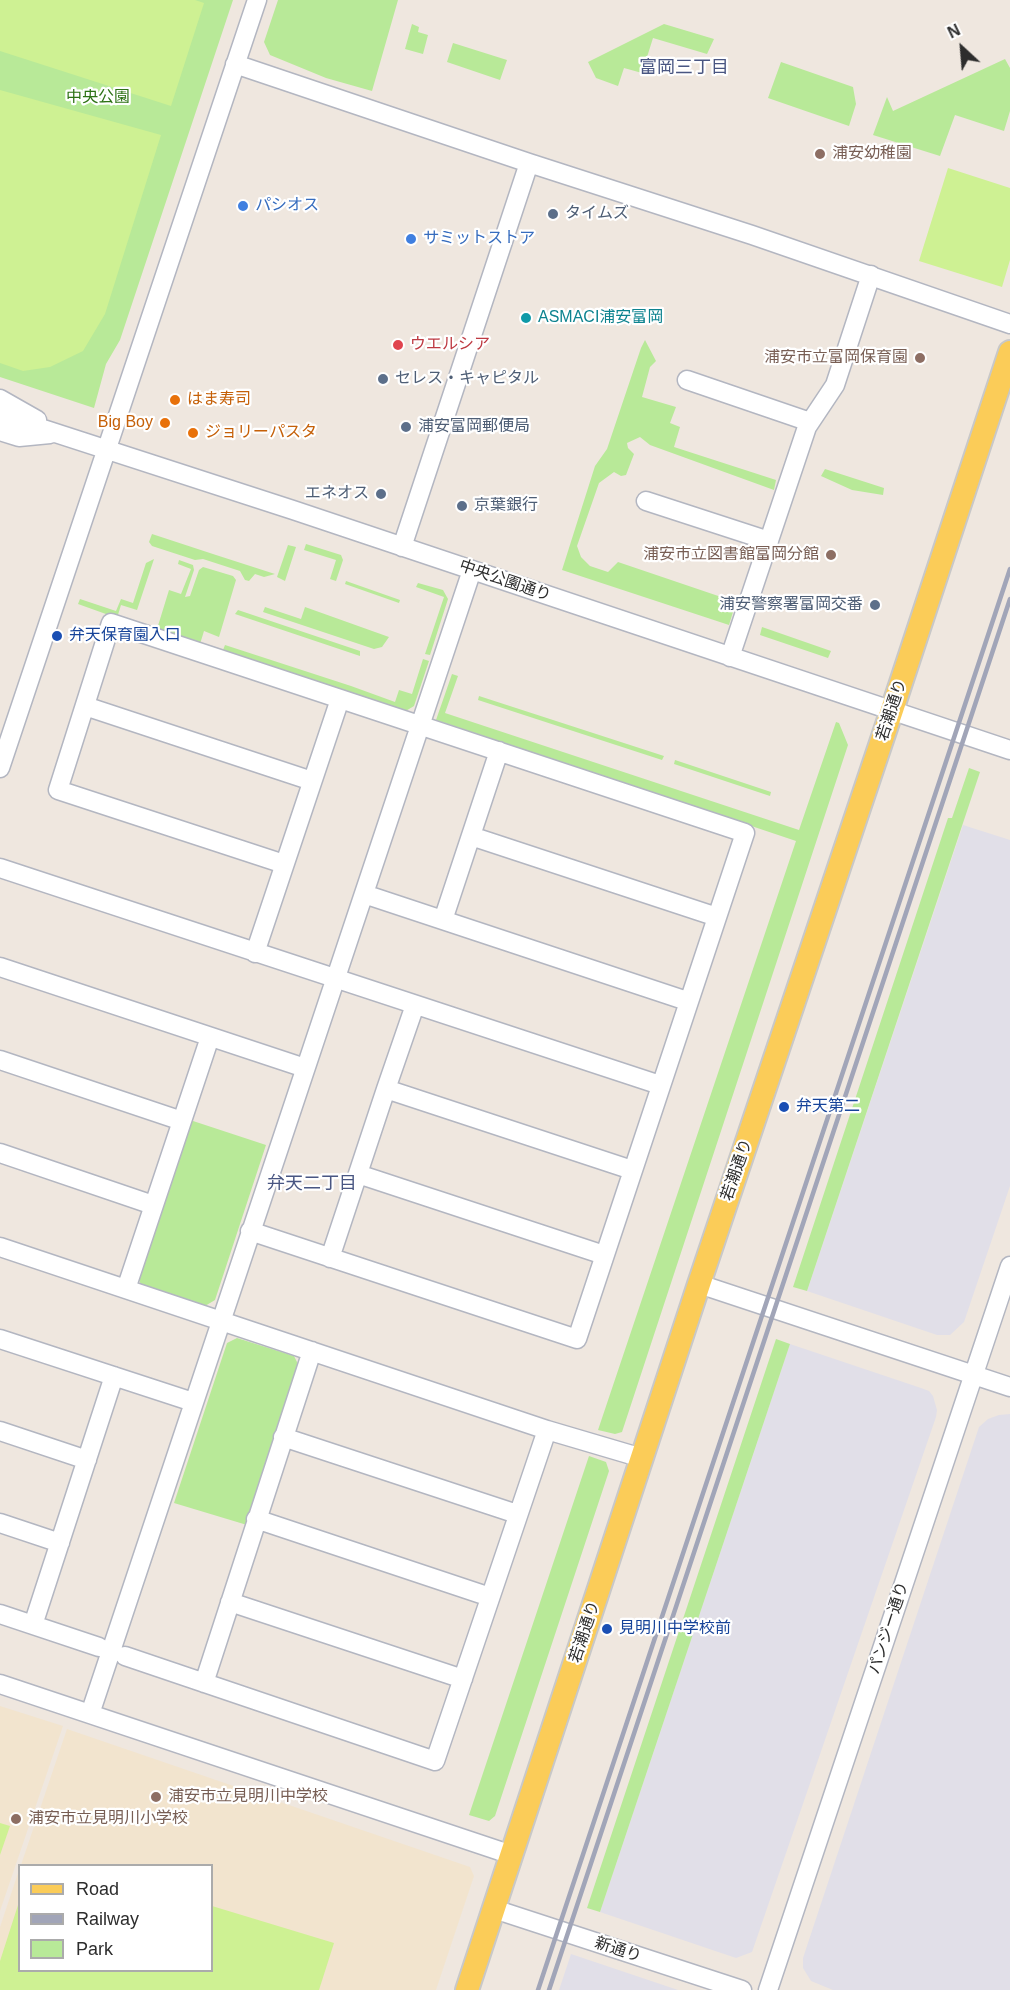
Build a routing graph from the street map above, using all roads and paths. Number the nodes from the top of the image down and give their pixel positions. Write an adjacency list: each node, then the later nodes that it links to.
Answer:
1 (256, 0): 2 (street)
2 (235, 64): 3 (street); 13 (street)
3 (529, 163): 4 (street); 16 (street)
4 (871, 275): 5 (street); 10 (street)
5 (1010, 324)
6 (1010, 352): 21 (main road, 若潮通り)
7 (687, 380): 10 (street)
8 (0, 399): 12 (street)
9 (0, 415): 12 (street, 中央公園通り)
10 (810, 422): 15 (street)
11 (0, 431): 12 (street)
12 (57, 434): 13 (street, 中央公園通り)
13 (105, 448): 16 (street, 中央公園通り); 22 (street)
14 (646, 501): 15 (street)
15 (769, 542): 18 (street)
16 (402, 547): 17 (street, 中央公園通り)
17 (472, 570): 18 (street, 中央公園通り); 23 (street)
18 (730, 657): 21 (street, 中央公園通り)
19 (340, 699): 20 (street); 23 (street); 27 (street)
20 (85, 706): 27 (street); 29 (street)
21 (892, 710): 24 (street, 中央公園通り); 54 (main road, 若潮通り)
22 (8, 717): 26 (street)
23 (419, 725): 25 (street); 31 (street)
24 (1010, 750)
25 (499, 752): 28 (street); 32 (street)
26 (0, 768)
27 (312, 781): 29 (street)
28 (471, 836): 32 (street); 33 (street)
29 (284, 864): 34 (street)
30 (0, 868): 34 (street)
31 (364, 894): 33 (street); 36 (street)
32 (717, 917): 37 (street)
33 (443, 920): 37 (street)
34 (255, 953): 36 (street)
35 (0, 967): 39 (street)
36 (334, 979): 38 (street); 41 (street)
37 (687, 1001): 42 (street)
38 (415, 1005): 42 (street); 43 (street)
39 (210, 1036): 41 (street); 44 (street)
40 (0, 1060): 44 (street)
41 (305, 1068): 49 (street)
42 (660, 1085): 46 (street)
43 (386, 1089): 46 (street); 47 (street)
44 (182, 1121): 48 (street)
45 (0, 1153): 48 (street)
46 (632, 1170): 51 (street)
47 (358, 1174): 51 (street); 52 (street)
48 (153, 1204): 55 (street)
49 (250, 1231): 52 (street); 56 (street)
50 (0, 1248): 55 (street)
51 (604, 1255): 52 (street)
52 (330, 1258)
53 (1010, 1266): 59 (street, パンジー通り)
54 (699, 1284): 59 (street); 66 (main road, 若潮通り)
55 (126, 1289): 56 (street)
56 (222, 1322): 58 (street); 62 (street)
57 (0, 1339): 60 (street)
58 (312, 1351): 63 (street); 65 (street)
59 (974, 1374): 61 (street); 86 (street, パンジー通り)
60 (114, 1376): 62 (street); 67 (street)
61 (1010, 1386)
62 (193, 1402): 81 (street)
63 (547, 1430): 66 (street); 68 (street)
64 (0, 1431): 67 (street)
65 (283, 1437): 68 (street); 69 (street)
66 (642, 1458): 82 (main road, 若潮通り)
67 (87, 1460): 71 (street)
68 (517, 1514): 72 (street)
69 (256, 1519): 72 (street); 73 (street)
70 (0, 1523): 71 (street)
71 (60, 1543): 75 (street)
72 (490, 1597): 78 (street)
73 (230, 1602): 78 (street); 79 (street)
74 (0, 1614): 75 (street)
75 (33, 1625): 76 (street)
76 (99, 1647)
77 (125, 1656): 79 (street)
78 (463, 1679): 79 (street)
79 (204, 1683)
80 (0, 1684): 81 (street)
81 (90, 1714): 82 (street)
82 (512, 1855): 83 (main road, 若潮通り)
83 (494, 1909): 84 (main road, 若潮通り); 85 (street, 新通り)
84 (467, 1990)
85 (742, 1990)
86 (768, 1990)

